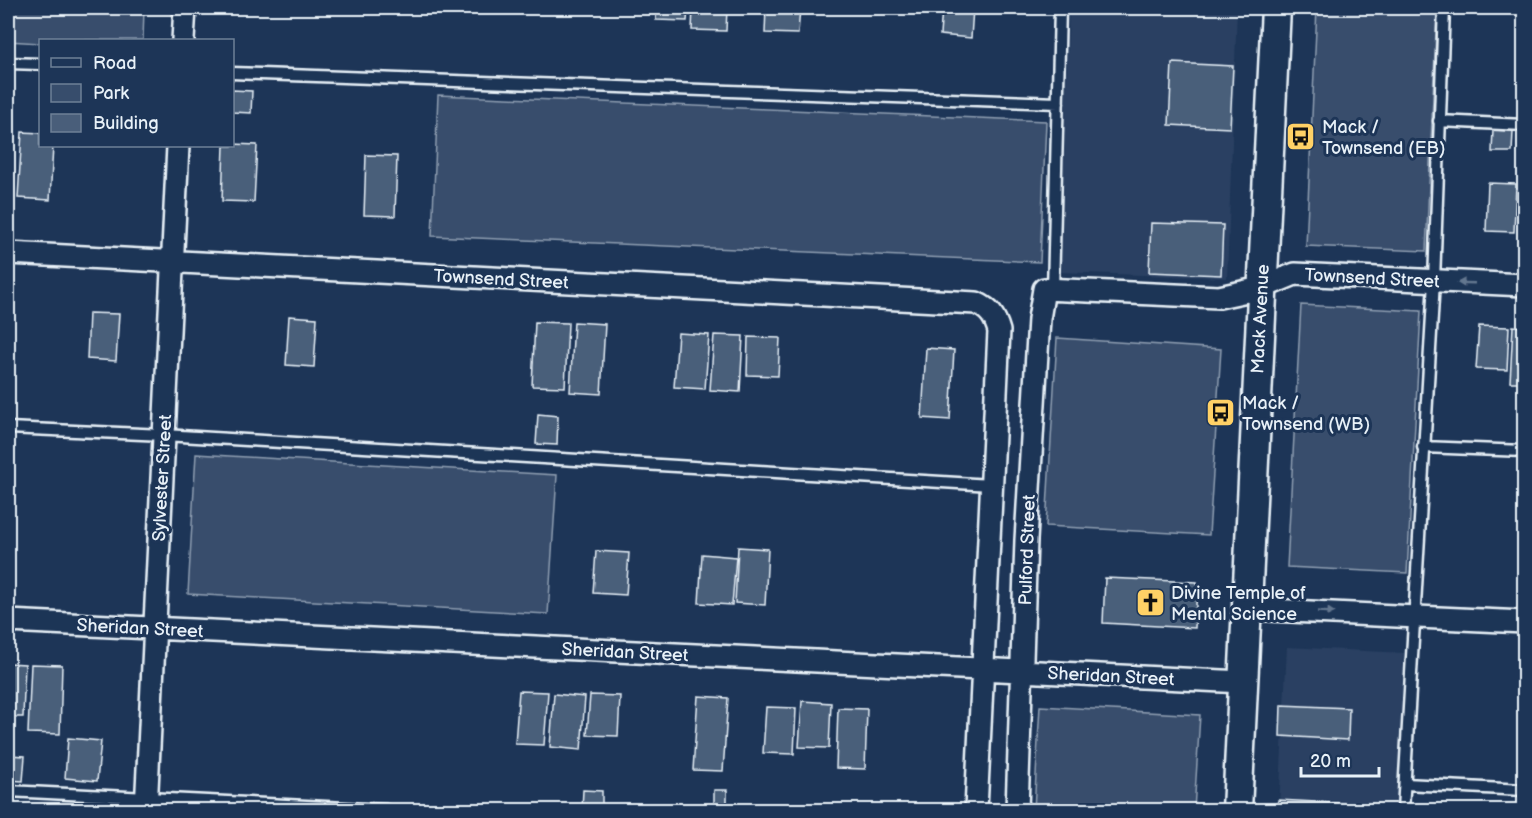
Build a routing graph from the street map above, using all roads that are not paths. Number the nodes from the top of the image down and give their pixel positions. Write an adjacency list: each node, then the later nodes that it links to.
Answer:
1 (185, 8): 5 (street)
2 (1060, 8): 9 (lane)
3 (1276, 8): 17 (main road, Mack Avenue)
4 (1444, 8): 10 (lane)
5 (183, 39)
6 (8, 63): 7 (lane)
7 (39, 64)
8 (234, 73): 9 (lane)
9 (1058, 103): 18 (lane)
10 (1438, 121): 11 (lane); 15 (lane)
11 (1524, 125)
12 (178, 147): 14 (street, Sylvester Street)
13 (8, 253): 14 (street, Townsend Street)
14 (173, 262): 20 (street, Sylvester Street); 23 (street, Townsend Street)
15 (1434, 282): 16 (street, Townsend Street, one-way to 15); 17 (street, Townsend Street); 21 (lane)
16 (1524, 285)
17 (1261, 288): 18 (street, Townsend Street); 24 (main road, Mack Avenue)
18 (1048, 289): 30 (street, Pulford Street)
19 (8, 428): 20 (lane)
20 (164, 435): 23 (lane); 28 (street, Sylvester Street)
21 (1423, 447): 22 (lane); 25 (lane)
22 (1524, 451)
23 (992, 485): 29 (street)
24 (1247, 609): 25 (street, one-way to 25); 31 (main road, Mack Avenue)
25 (1413, 617): 27 (street); 32 (lane)
26 (8, 621): 28 (street, Sheridan Street)
27 (1524, 622)
28 (155, 628): 29 (street, Sheridan Street); 35 (street, Sylvester Street)
29 (982, 670): 30 (street, Sheridan Street); 37 (street)
30 (1023, 672): 31 (street, Sheridan Street); 38 (street, Pulford Street)
31 (1244, 682): 39 (main road, Mack Avenue)
32 (1405, 784): 33 (lane); 40 (lane)
33 (1524, 790)
34 (8, 791): 35 (lane)
35 (147, 804): 36 (lane)
36 (386, 810)
37 (976, 810)
38 (1017, 810)
39 (1237, 810)
40 (1403, 810)

